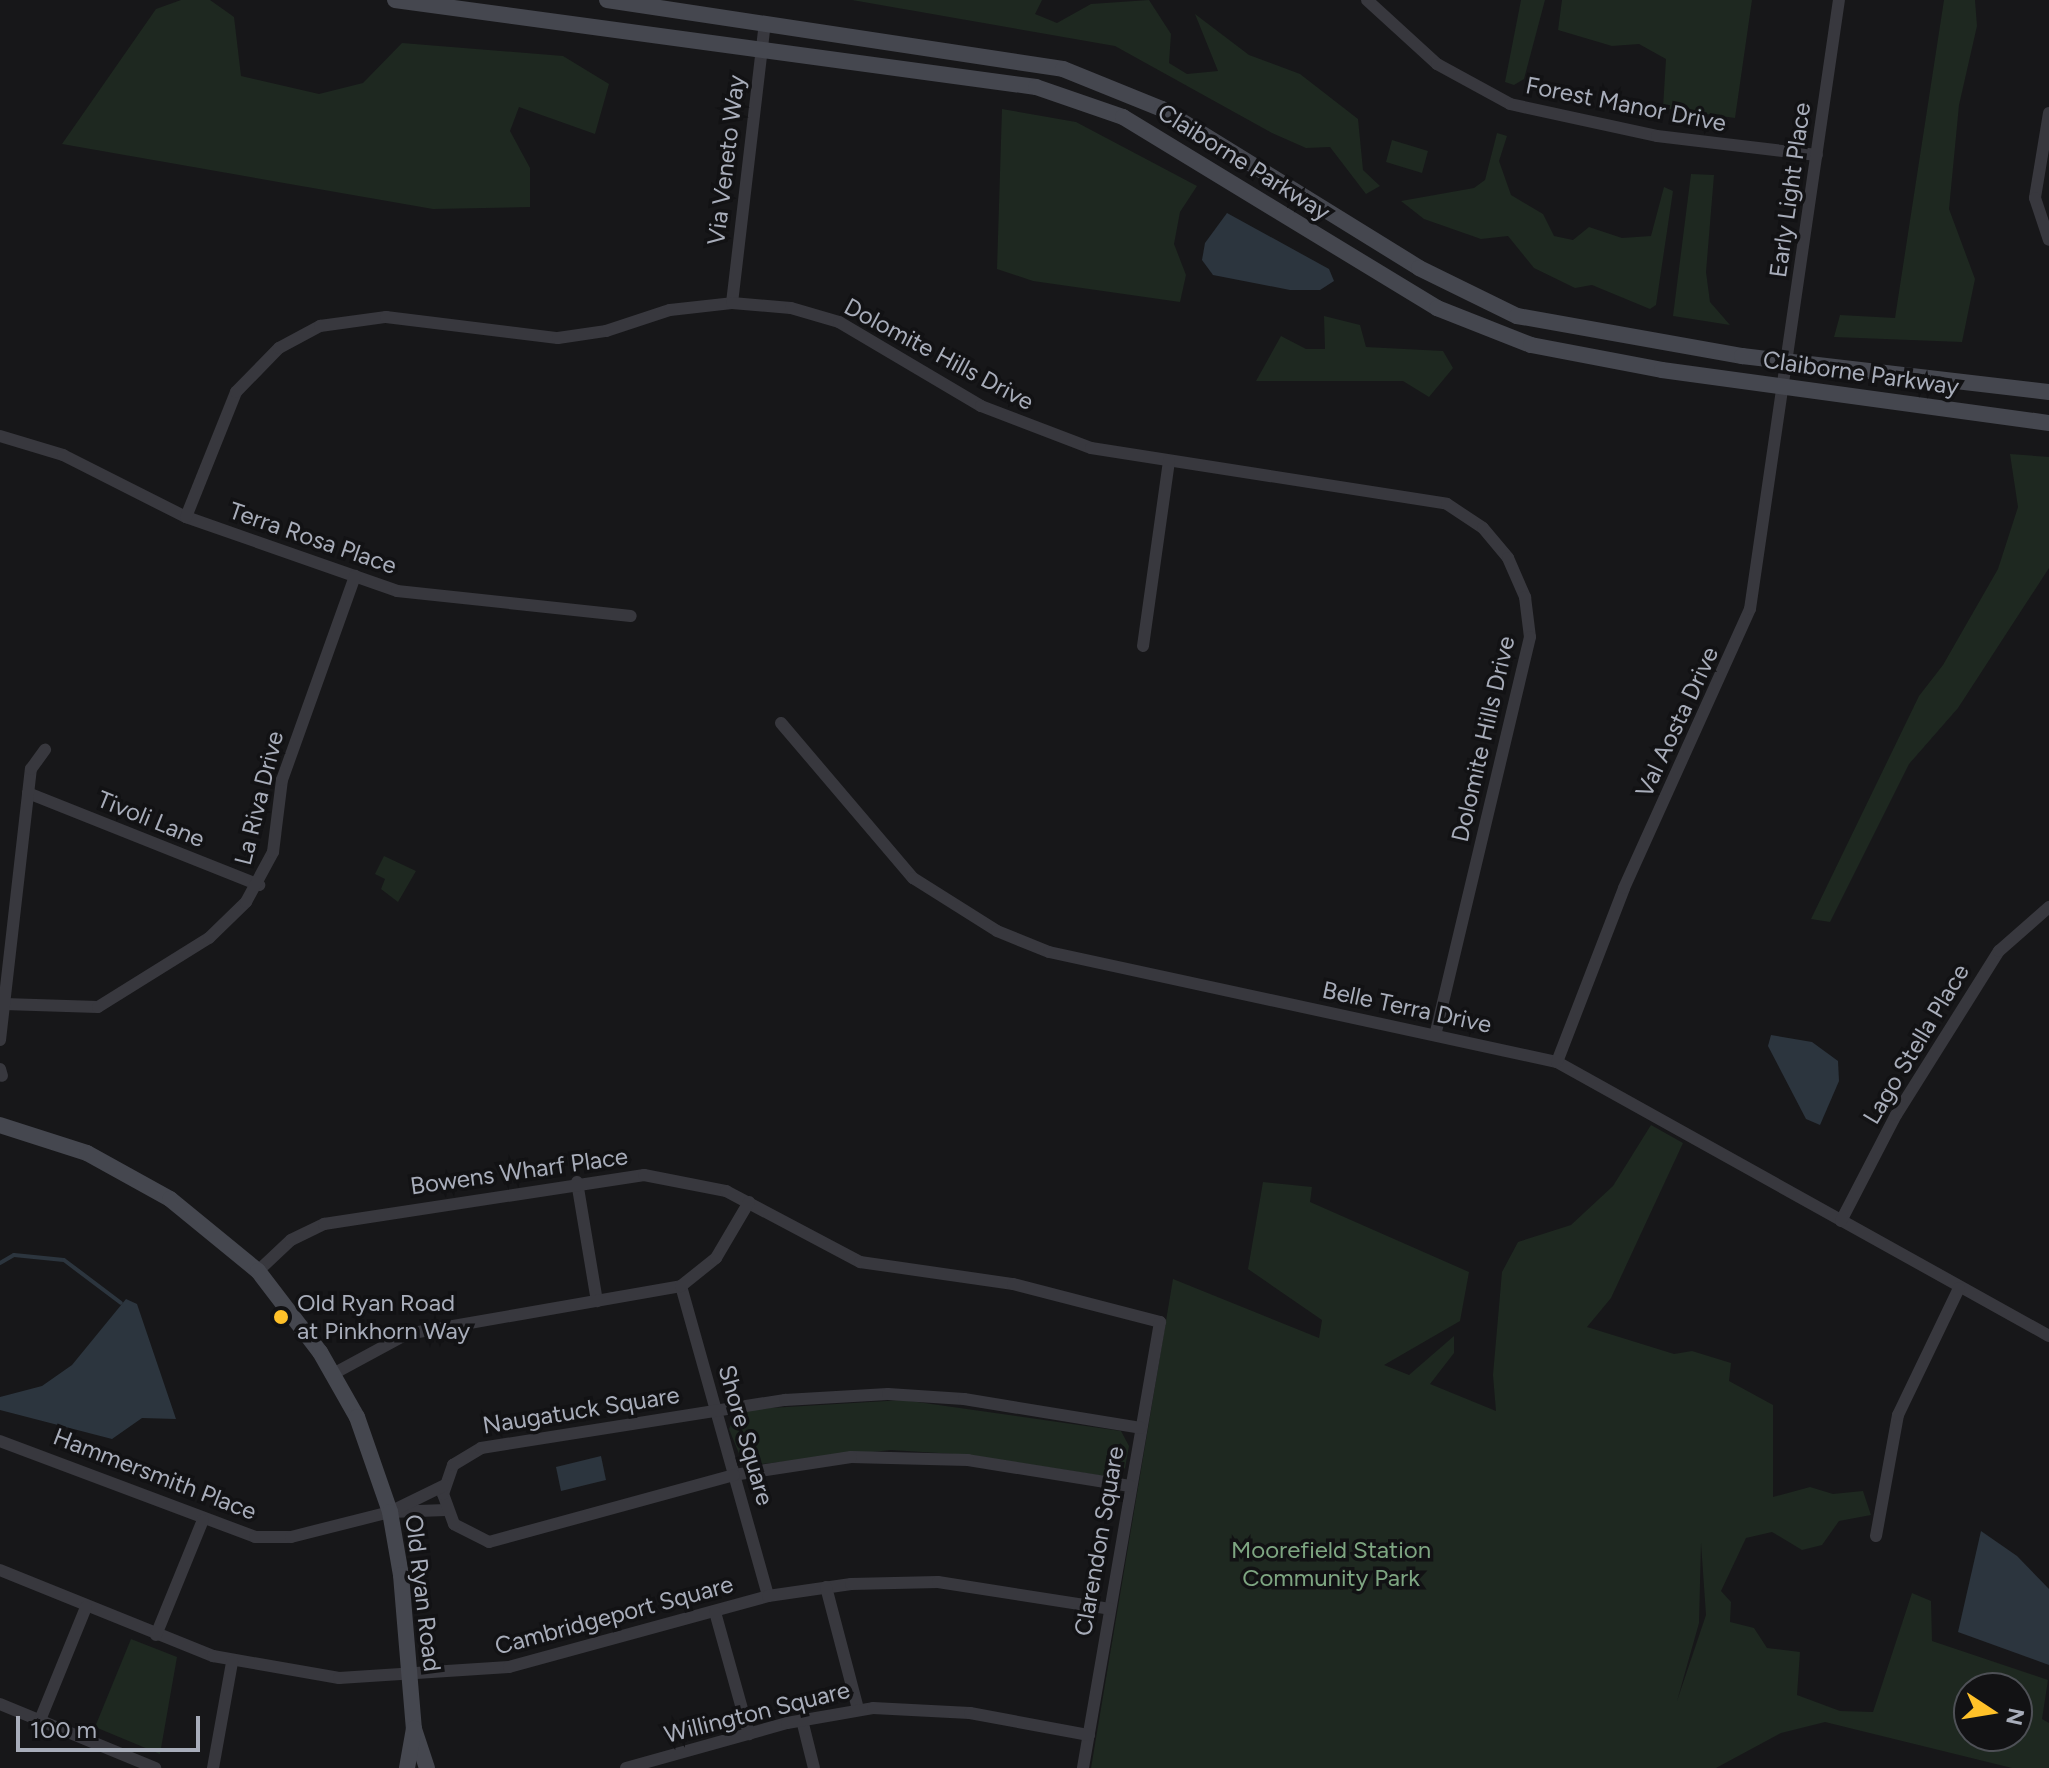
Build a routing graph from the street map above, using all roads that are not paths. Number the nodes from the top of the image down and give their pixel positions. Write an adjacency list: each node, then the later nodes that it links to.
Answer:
1 (395, 0): 7 (main road, Claiborne Parkway)
2 (607, 0): 6 (main road, Claiborne Parkway)
3 (1367, 0): 5 (street, Forest Manor Drive)
4 (1839, 0): 9 (street, Early Light Place)
5 (1383, 5): 9 (street, Forest Manor Drive)
6 (765, 24): 7 (street, Via Veneto Way); 12 (main road, Claiborne Parkway)
7 (762, 48): 11 (street, Via Veneto Way); 13 (main road, Claiborne Parkway)
8 (2049, 113): 10 (street)
9 (1817, 155): 12 (street, Early Light Place)
10 (2049, 240)
11 (732, 303): 17 (street, Dolomite Hills Drive); 18 (street, Dolomite Hills Drive)
12 (1787, 363): 13 (street, Early Light Place); 14 (main road, Claiborne Parkway)
13 (1784, 385): 15 (main road, Claiborne Parkway); 30 (street, Val Aosta Drive)
14 (2049, 392)
15 (2049, 423)
16 (0, 436): 18 (street, Terra Rosa Place)
17 (1169, 461): 21 (street); 28 (street, Dolomite Hills Drive)
18 (186, 517): 19 (street, Terra Rosa Place)
19 (355, 576): 20 (street, Terra Rosa Place); 25 (street, La Riva Drive)
20 (631, 616)
21 (1143, 646)
22 (781, 723): 28 (street, Belle Terra Drive)
23 (45, 750): 24 (street)
24 (28, 793): 25 (street, Tivoli Lane); 27 (street)
25 (259, 885): 27 (street, La Riva Drive)
26 (2049, 907): 34 (street, Lago Stella Place)
27 (4, 1004): 29 (street)
28 (1435, 1035): 30 (street, Belle Terra Drive)
29 (0, 1040)
30 (1557, 1062): 34 (street, Belle Terra Drive)
31 (0, 1125): 35 (main road, Old Ryan Road)
32 (577, 1182): 33 (street, Bowens Wharf Place); 35 (street, Bowens Wharf Place); 38 (street)
33 (749, 1202): 36 (street); 39 (street, Bowens Wharf Place)
34 (1841, 1221): 37 (street, Belle Terra Drive)
35 (258, 1271): 41 (main road, Old Ryan Road)
36 (681, 1286): 38 (street); 42 (street, Shore Square)
37 (1959, 1288): 40 (street, Belle Terra Drive); 51 (street)
38 (597, 1301): 41 (street)
39 (1160, 1322): 43 (street, Clarendon Square)
40 (2049, 1336)
41 (333, 1374): 49 (main road, Old Ryan Road)
42 (716, 1411): 43 (street, Naugatuck Square); 45 (street, Shore Square); 46 (street, Naugatuck Square)
43 (1141, 1428): 47 (street, Clarendon Square)
44 (0, 1441): 50 (street, Hammersmith Place)
45 (734, 1475): 47 (street); 48 (street); 54 (street, Shore Square)
46 (445, 1485): 48 (street); 49 (street, Hammersmith Place)
47 (1130, 1486): 56 (street, Clarendon Square)
48 (446, 1510): 49 (street, Hammersmith Place)
49 (390, 1512): 50 (street, Hammersmith Place); 60 (main road, Old Ryan Road)
50 (203, 1520): 58 (street)
51 (1876, 1536)
52 (0, 1570): 55 (street, Cambridgeport Square)
53 (826, 1587): 54 (street, Cambridgeport Square); 56 (street, Cambridgeport Square); 62 (street)
54 (768, 1596): 57 (street, Cambridgeport Square)
55 (86, 1607): 58 (street, Cambridgeport Square); 63 (street)
56 (1110, 1609): 67 (street, Clarendon Square)
57 (715, 1612): 60 (street, Cambridgeport Square); 66 (street)
58 (156, 1635): 59 (street, Cambridgeport Square)
59 (232, 1662): 60 (street, Cambridgeport Square); 69 (street)
60 (410, 1676): 65 (main road, Old Ryan Road)
61 (0, 1704): 63 (street)
62 (858, 1709): 64 (street, Willington Square); 67 (street, Willington Square)
63 (40, 1720): 68 (street)
64 (802, 1720): 66 (street, Willington Square); 73 (street)
65 (414, 1729): 70 (main road, Old Ryan Road); 71 (main road, Old Ryan Road)
66 (749, 1734): 72 (street, Willington Square)
67 (1089, 1735): 74 (street, Clarendon Square)
68 (155, 1768)
69 (213, 1768)
70 (407, 1768)
71 (427, 1768)
72 (626, 1768)
73 (814, 1768)
74 (1083, 1768)

